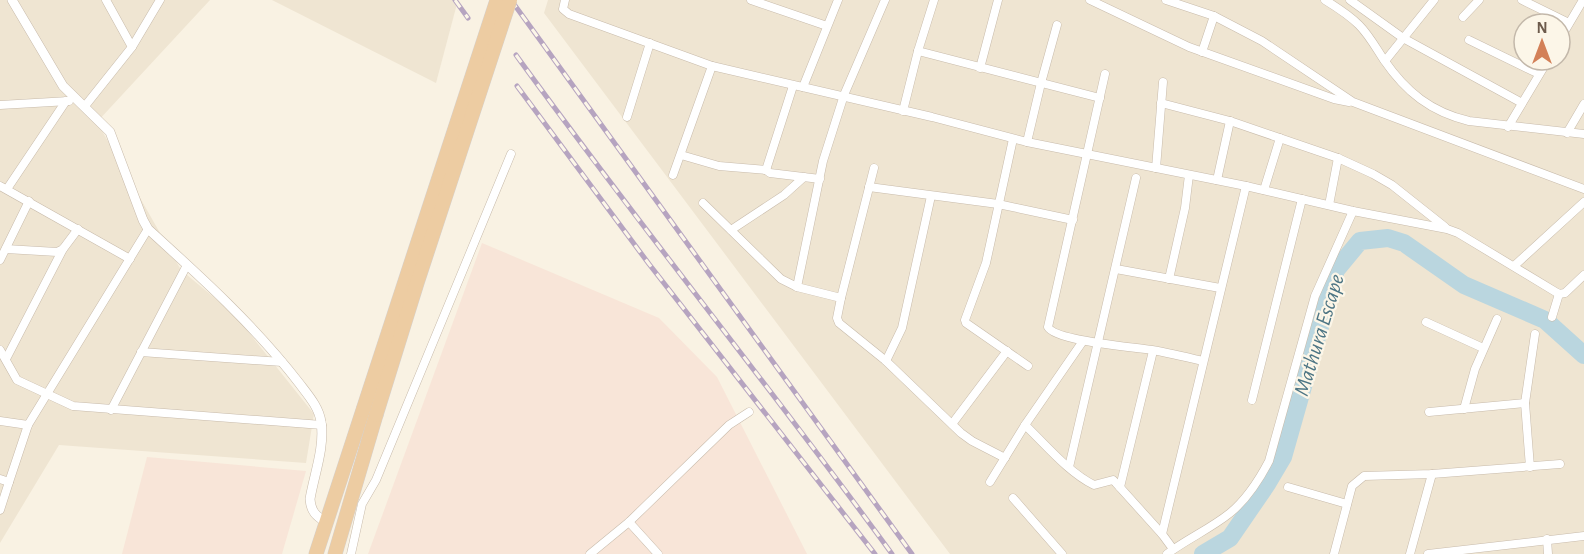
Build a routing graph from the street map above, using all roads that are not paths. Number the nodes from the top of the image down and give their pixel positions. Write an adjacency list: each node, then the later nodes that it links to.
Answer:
1 (12, 0): 44 (street)
2 (106, 0): 30 (street)
3 (160, 0): 30 (street)
4 (497, 0): 126 (highway, bridge)
5 (510, 0): 126 (highway, bridge)
6 (565, 0): 29 (street)
7 (751, 0): 20 (street)
8 (838, 0): 26 (street)
9 (885, 0): 42 (street)
10 (934, 0): 31 (street)
11 (998, 0): 35 (street)
12 (1090, 0): 32 (street)
13 (1166, 0): 22 (street)
14 (1325, 0): 33 (street)
15 (1350, 0): 27 (street)
16 (1434, 0): 27 (street)
17 (1479, 0): 23 (street)
18 (1522, 0): 21 (street)
19 (1583, 0): 24 (street)
20 (770, 3): 26 (street)
21 (1547, 12)
22 (1214, 16): 32 (street); 46 (street)
23 (1463, 17)
24 (1572, 18)
25 (1057, 25): 39 (street)
26 (827, 26): 41 (street)
27 (1403, 39): 33 (street); 48 (street)
28 (1469, 40): 37 (street)
29 (650, 43): 34 (street); 53 (street)
30 (132, 47): 51 (street)
31 (918, 51): 35 (street); 52 (street)
32 (1202, 52): 46 (street)
33 (1384, 61): 55 (street)
34 (712, 66): 40 (street); 63 (street)
35 (980, 68): 39 (street)
36 (1105, 74): 43 (street)
37 (1539, 74): 48 (street)
38 (1163, 82): 47 (street)
39 (1041, 83): 43 (street); 60 (street)
40 (793, 86): 41 (street); 67 (street)
41 (803, 87): 42 (street)
42 (844, 95): 52 (street); 72 (street)
43 (1100, 98): 62 (street)
44 (76, 100): 45 (street); 51 (street)
45 (66, 101): 50 (street); 76 (street)
46 (1353, 102): 77 (street)
47 (1161, 103): 54 (street); 66 (street)
48 (1522, 103): 55 (street)
49 (1584, 104): 56 (street)
50 (0, 105)
51 (85, 106): 89 (street)
52 (903, 111): 59 (street)
53 (627, 117)
54 (1230, 122): 58 (street); 73 (street)
55 (1508, 127): 56 (street)
56 (1567, 133): 57 (street)
57 (1584, 134)
58 (1280, 138): 64 (street); 78 (street)
59 (1013, 139): 60 (street); 84 (street)
60 (1027, 142): 62 (street)
61 (511, 154): 153 (street)
62 (1088, 154): 66 (street); 87 (street)
63 (681, 155): 67 (street); 68 (street)
64 (1338, 158): 85 (street); 90 (street)
65 (874, 168): 75 (street)
66 (1156, 168): 69 (street)
67 (766, 170): 70 (street)
68 (673, 175)
69 (1189, 175): 73 (street); 98 (street)
70 (804, 177): 72 (street); 91 (street)
71 (1136, 178): 97 (street)
72 (820, 179): 100 (street)
73 (1217, 180): 74 (street)
74 (1246, 186): 78 (street); 101 (street)
75 (869, 187): 79 (street); 103 (street)
76 (3, 188): 81 (street)
77 (1584, 189)
78 (1264, 190): 80 (street)
79 (931, 196): 84 (street); 115 (street)
80 (1302, 199): 85 (street); 120 (street)
81 (29, 201): 88 (street); 93 (street)
82 (1584, 202): 96 (street)
83 (703, 203): 91 (street)
84 (998, 204): 87 (street); 111 (street)
85 (1329, 205): 86 (street)
86 (1353, 212): 90 (street); 150 (street)
87 (1073, 220): 108 (street)
88 (78, 229): 92 (street); 94 (street)
89 (148, 229): 94 (street); 95 (street)
90 (1447, 229): 96 (street)
91 (731, 230): 100 (street)
92 (63, 249): 93 (street); 114 (street)
93 (2, 255)
94 (130, 259): 119 (street)
95 (187, 265): 113 (street); 117 (street)
96 (1514, 266): 102 (street)
97 (1116, 269): 98 (street); 109 (street)
98 (1169, 279): 101 (street)
99 (1582, 279): 102 (street)
100 (797, 287): 103 (street)
101 (1220, 288): 116 (street)
102 (1559, 294): 104 (street)
103 (841, 298): 115 (street)
104 (1552, 317)
105 (1497, 320): 110 (street)
106 (1426, 322): 110 (street)
107 (1535, 334): 121 (street)
108 (1083, 341): 109 (street); 131 (street)
109 (1098, 343): 112 (street); 135 (street)
110 (1483, 348): 122 (street)
111 (1007, 351): 118 (street); 128 (street)
112 (1153, 351): 116 (street); 140 (street)
113 (141, 352): 117 (street); 123 (street)
114 (2, 354): 119 (street)
115 (886, 361): 128 (street)
116 (1203, 361): 147 (street)
117 (282, 362): 130 (street)
118 (1028, 366)
119 (46, 394): 123 (street); 129 (street)
120 (1252, 400)
121 (1525, 403): 122 (street); 134 (street)
122 (1464, 409): 125 (street)
123 (111, 410): 130 (street)
124 (749, 412): 145 (street)
125 (1429, 412)
126 (370, 413): 146 (highway); 152 (highway)
127 (0, 421): 129 (street)
128 (952, 424): 132 (street)
129 (28, 425): 138 (street)
130 (322, 425): 146 (street)
131 (1025, 425): 132 (street); 135 (street)
132 (1005, 458): 139 (street)
133 (1560, 464): 134 (street)
134 (1530, 466): 136 (street)
135 (1069, 467): 140 (street)
136 (1432, 474): 143 (street); 158 (street)
137 (0, 479): 138 (street)
138 (9, 482): 144 (street)
139 (990, 482)
140 (1120, 487): 147 (street)
141 (1288, 487): 143 (street)
142 (1013, 498): 156 (street)
143 (1347, 504): 157 (street)
144 (0, 510)
145 (629, 522): 154 (street); 155 (street)
146 (327, 523): 151 (highway)
147 (1162, 534): 150 (street)
148 (1584, 536): 149 (street)
149 (1547, 539): 159 (street); 160 (street)
150 (1170, 551)
151 (316, 554)
152 (335, 554)
153 (351, 554)
154 (590, 554)
155 (658, 554)
156 (1062, 554)
157 (1334, 554)
158 (1410, 554)
159 (1428, 554)
160 (1548, 554)

